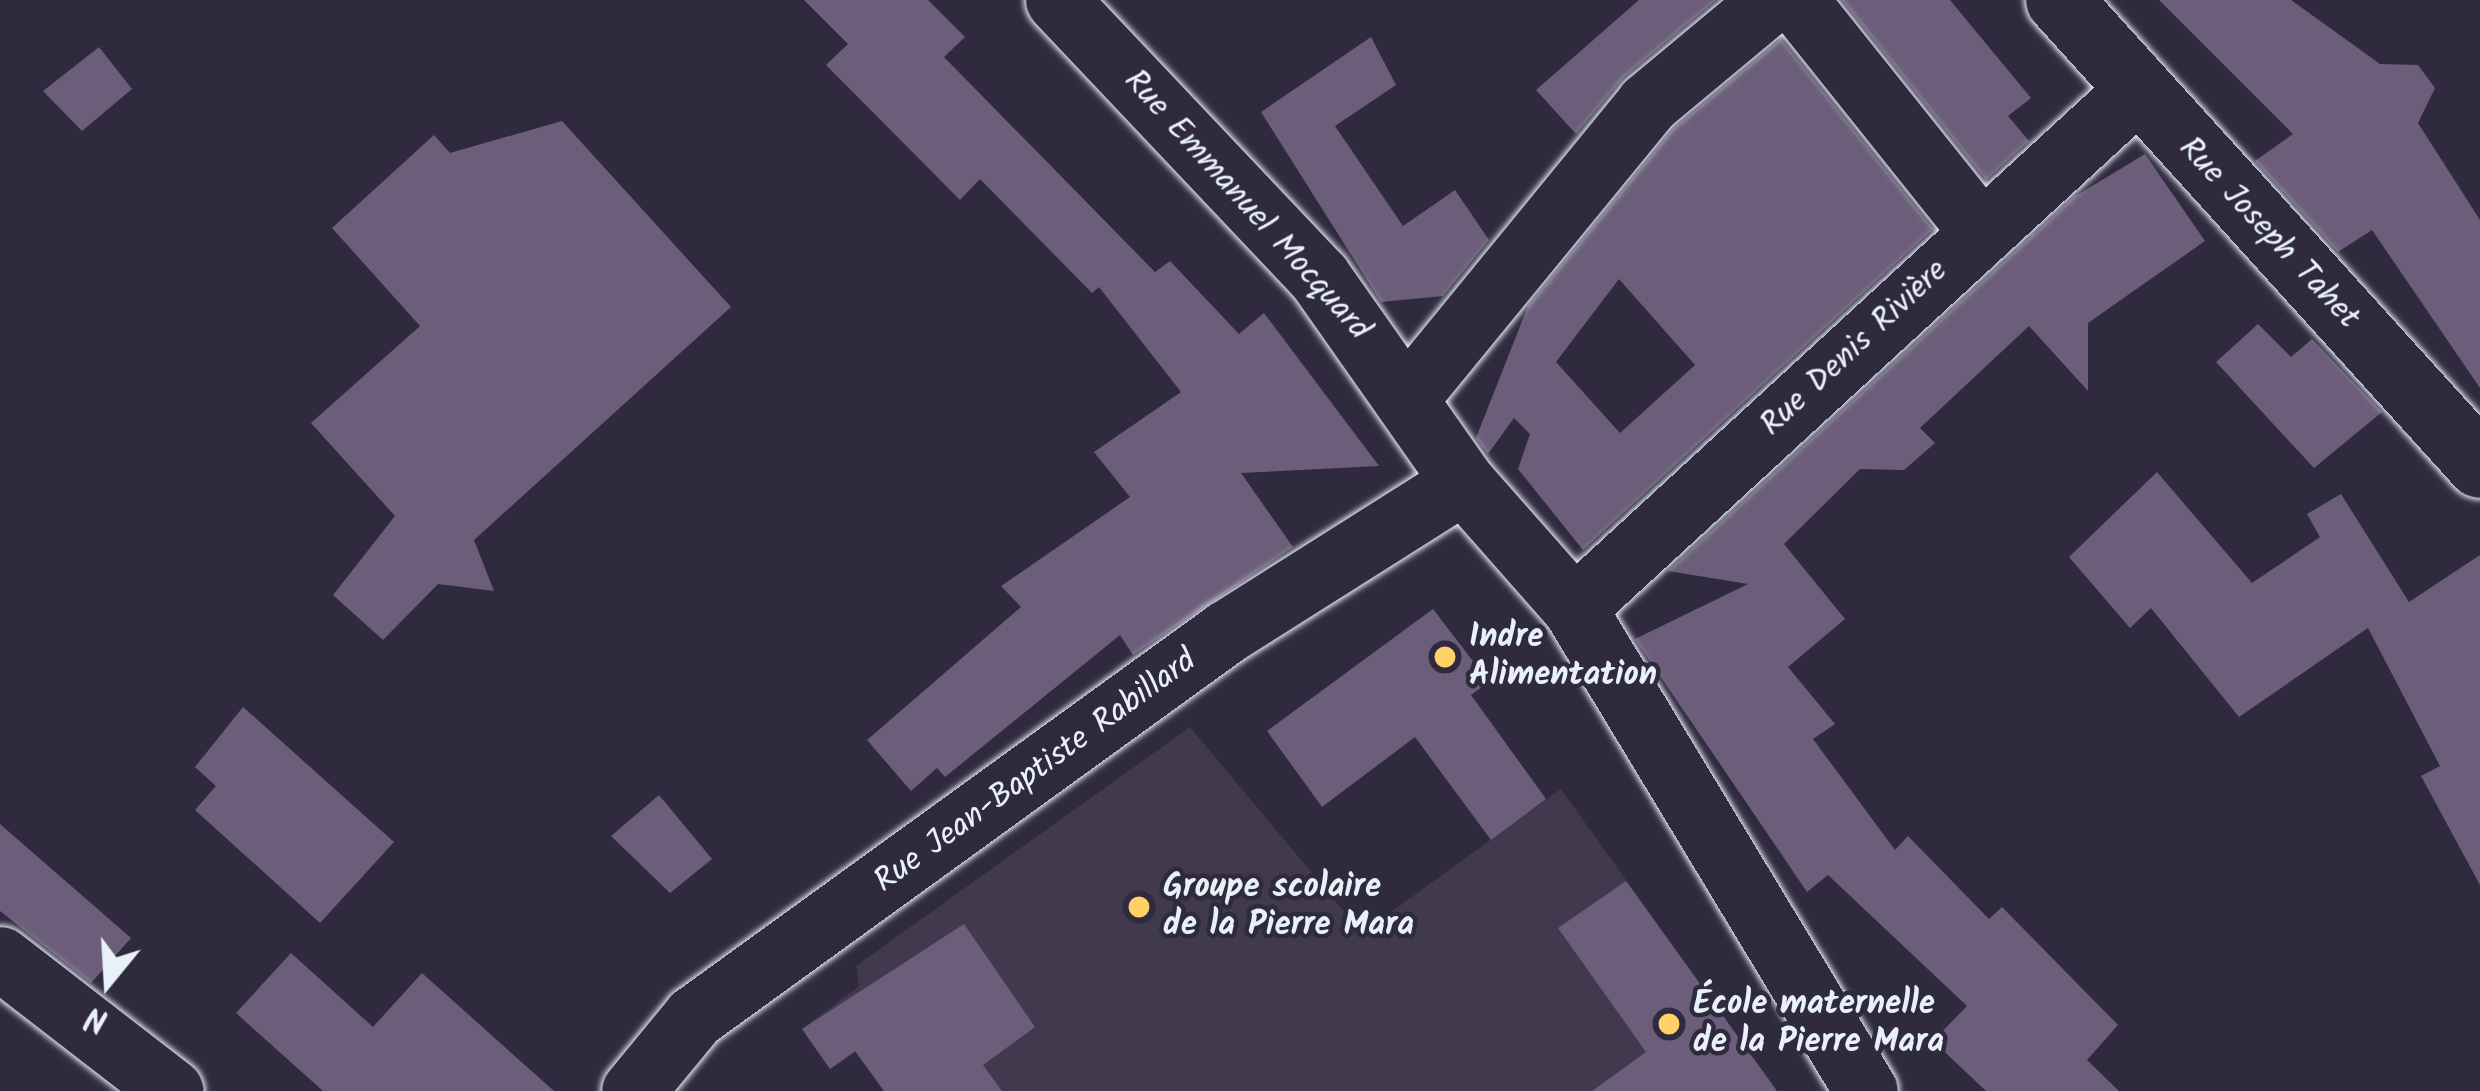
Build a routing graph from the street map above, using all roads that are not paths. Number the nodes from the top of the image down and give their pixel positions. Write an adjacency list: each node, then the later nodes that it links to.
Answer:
1 (1058, 0): 7 (street, Rue Emmanuel Mocquard)
2 (1772, 0): 7 (street)
3 (1796, 0): 6 (street)
4 (2059, 0): 5 (street, Rue Joseph Tahet)
5 (2136, 92): 6 (street, Rue Denis Rivière); 8 (street, Rue Joseph Tahet)
6 (1979, 229): 10 (street, Rue Denis Rivière)
7 (1410, 394): 9 (street, Rue Emmanuel Mocquard)
8 (2480, 465)
9 (1463, 482): 10 (street); 13 (street, Rue Jean-Baptiste Rabillard)
10 (1574, 608): 14 (street)
11 (0, 958): 12 (street)
12 (172, 1091)
13 (633, 1091)
14 (1866, 1091)

